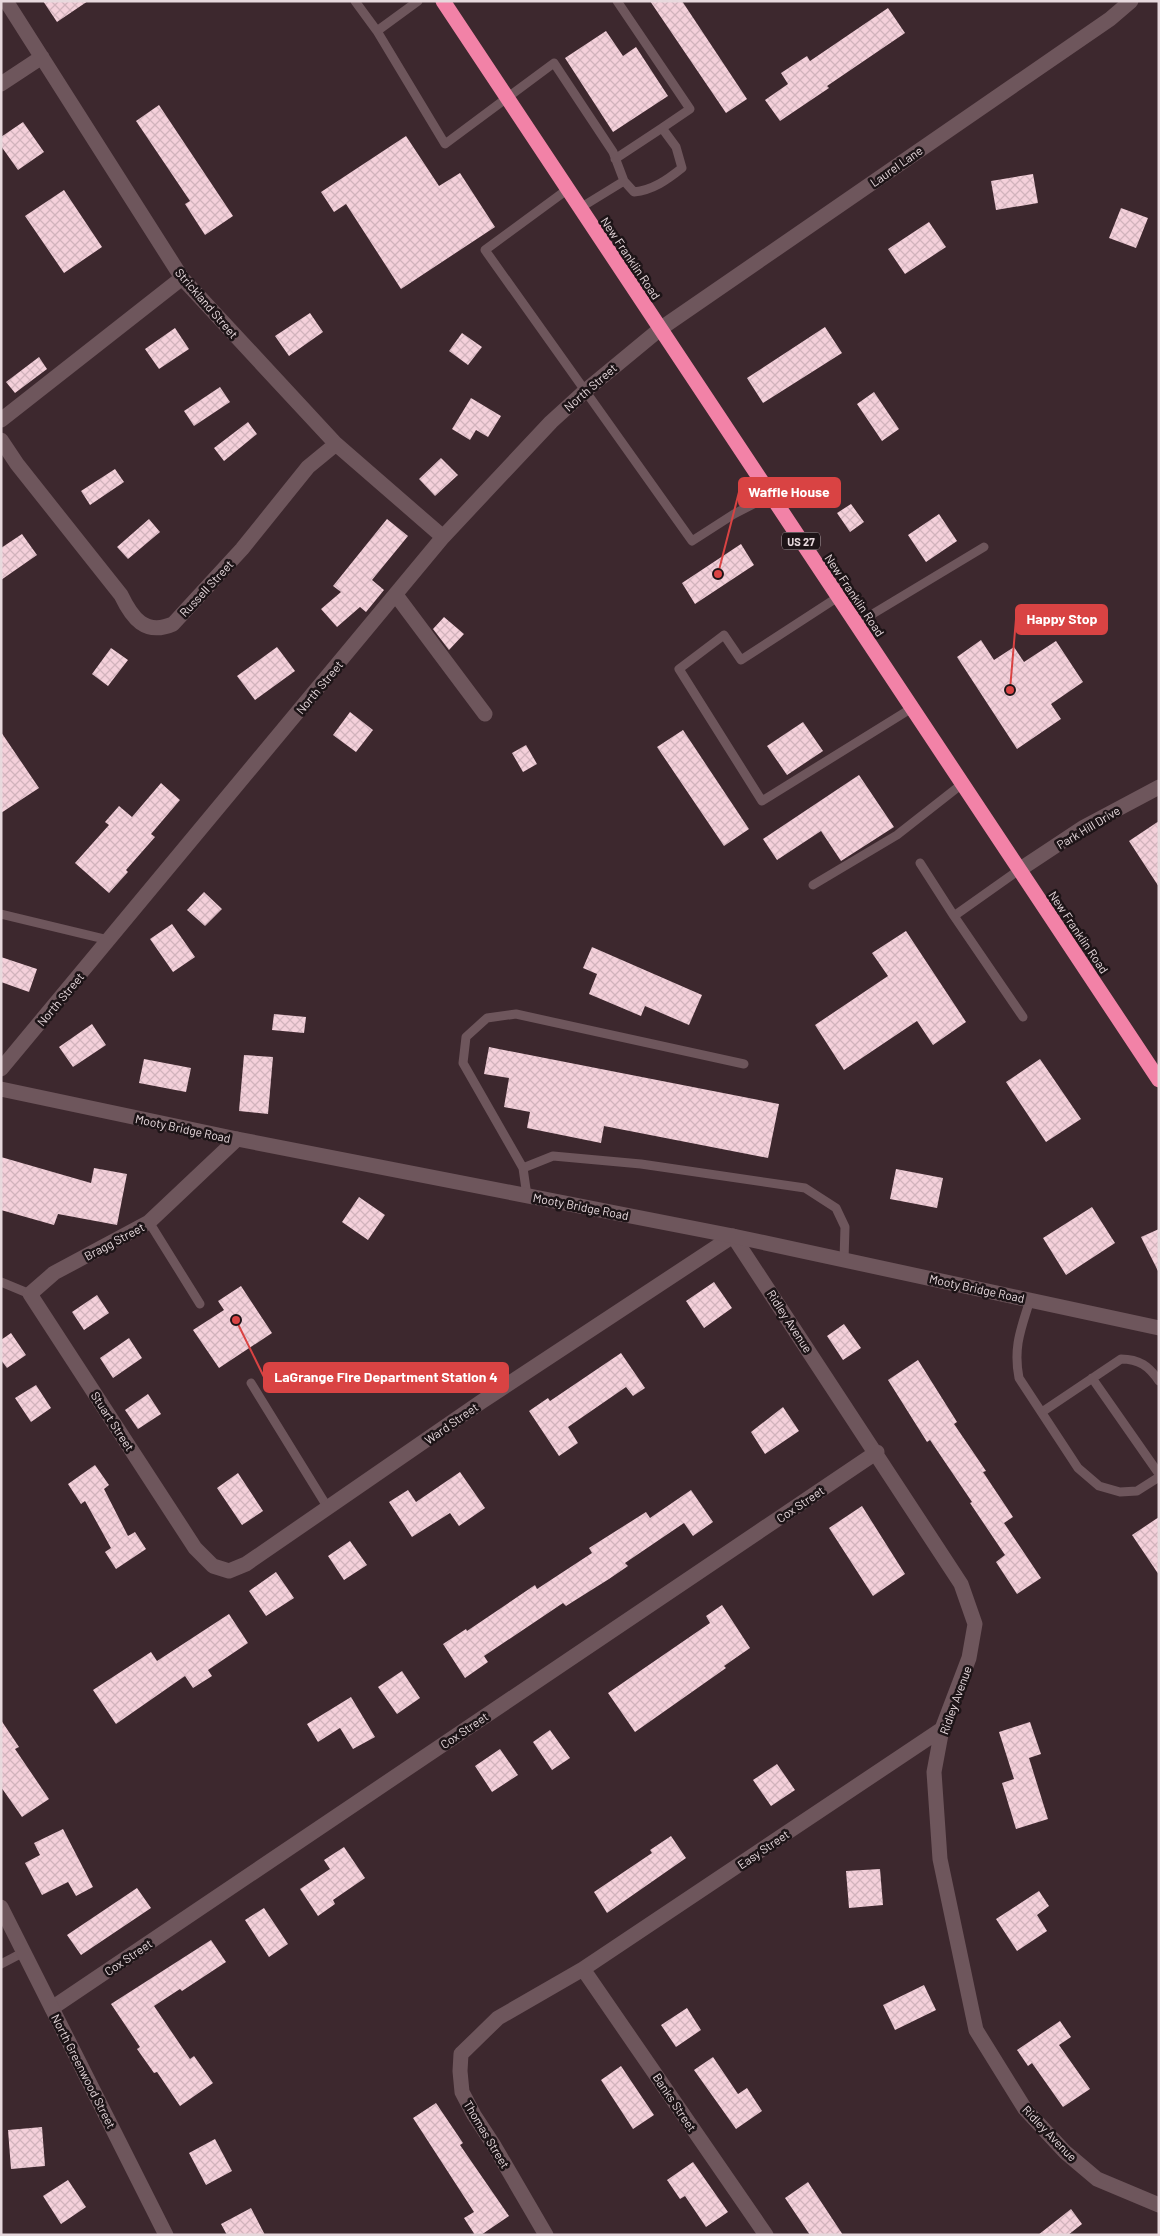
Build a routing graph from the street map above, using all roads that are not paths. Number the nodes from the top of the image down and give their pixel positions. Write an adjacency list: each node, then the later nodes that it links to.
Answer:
1 (6, 1): 8 (street, Strickland Street)
2 (355, 1): 7 (lane)
3 (418, 1): 7 (lane)
4 (443, 1): 10 (highway, New Franklin Road / US 27)
5 (617, 1): 11 (lane)
6 (1131, 1): 17 (street, Laurel Lane)
7 (376, 32): 10 (lane)
8 (42, 57): 9 (street); 16 (street, Strickland Street)
9 (1, 84)
10 (507, 98): 12 (lane); 14 (highway, New Franklin Road / US 27)
11 (662, 128): 12 (lane); 13 (lane)
12 (615, 159): 13 (lane)
13 (624, 181): 15 (lane)
14 (568, 189): 15 (highway, New Franklin Road / US 27); 18 (lane)
15 (580, 208): 17 (highway, New Franklin Road / US 27)
16 (182, 278): 19 (street); 21 (street, Strickland Street)
17 (660, 329): 18 (street, North Street); 22 (highway, New Franklin Road / US 27)
18 (585, 391): 22 (lane); 23 (street, North Street)
19 (1, 420)
20 (1, 440): 21 (street, Russell Street)
21 (336, 444): 23 (street, Strickland Street)
22 (771, 495): 26 (highway, New Franklin Road / US 27)
23 (443, 537): 25 (street, North Street)
24 (984, 546): 27 (lane)
25 (396, 595): 29 (street); 37 (street, North Street)
26 (838, 597): 27 (highway, New Franklin Road / US 27); 28 (lane)
27 (856, 624): 28 (highway, New Franklin Road / US 27)
28 (912, 708): 30 (highway, New Franklin Road / US 27)
29 (485, 714)
30 (962, 784): 33 (highway, New Franklin Road / US 27); 34 (lane)
31 (1159, 787): 33 (street, Park Hill Drive)
32 (920, 863): 36 (lane)
33 (1019, 870): 36 (lane); 41 (highway, New Franklin Road / US 27)
34 (813, 886)
35 (1, 914): 37 (lane)
36 (954, 916): 38 (lane)
37 (109, 940): 40 (street, North Street)
38 (1023, 1017)
39 (744, 1064): 44 (lane)
40 (1, 1069)
41 (1159, 1080)
42 (1, 1089): 43 (street, Mooty Bridge Road)
43 (237, 1139): 45 (street, Mooty Bridge Road); 46 (street, Bragg Street)
44 (523, 1168): 45 (lane); 48 (lane)
45 (527, 1196): 47 (street, Mooty Bridge Road)
46 (149, 1222): 50 (street, Bragg Street); 52 (lane)
47 (733, 1236): 48 (street, Mooty Bridge Road); 58 (street, Ridley Avenue); 60 (street, Ward Street)
48 (844, 1260): 51 (street, Mooty Bridge Road)
49 (1, 1282): 50 (lane)
50 (30, 1294): 61 (street, Stuart Street)
51 (1030, 1300): 53 (street, Mooty Bridge Road); 57 (lane)
52 (200, 1304)
53 (1159, 1328)
54 (1092, 1378): 55 (lane); 57 (lane); 59 (lane)
55 (1159, 1381)
56 (251, 1383): 60 (lane)
57 (1042, 1412): 59 (lane)
58 (876, 1452): 62 (street, Ridley Avenue); 67 (street, Cox Street)
59 (1159, 1476)
60 (328, 1508): 61 (street, Ward Street)
61 (196, 1548)
62 (942, 1729): 66 (street, Easy Street); 68 (street, Ridley Avenue)
63 (1, 1907): 64 (street, North Greenwood Street)
64 (24, 1952): 65 (lane); 67 (street, North Greenwood Street)
65 (1, 1964)
66 (583, 1969): 70 (street, Thomas Street); 71 (street, Banks Street)
67 (52, 2008): 69 (street, North Greenwood Street)
68 (1159, 2204)
69 (166, 2235)
70 (546, 2235)
71 (766, 2235)

